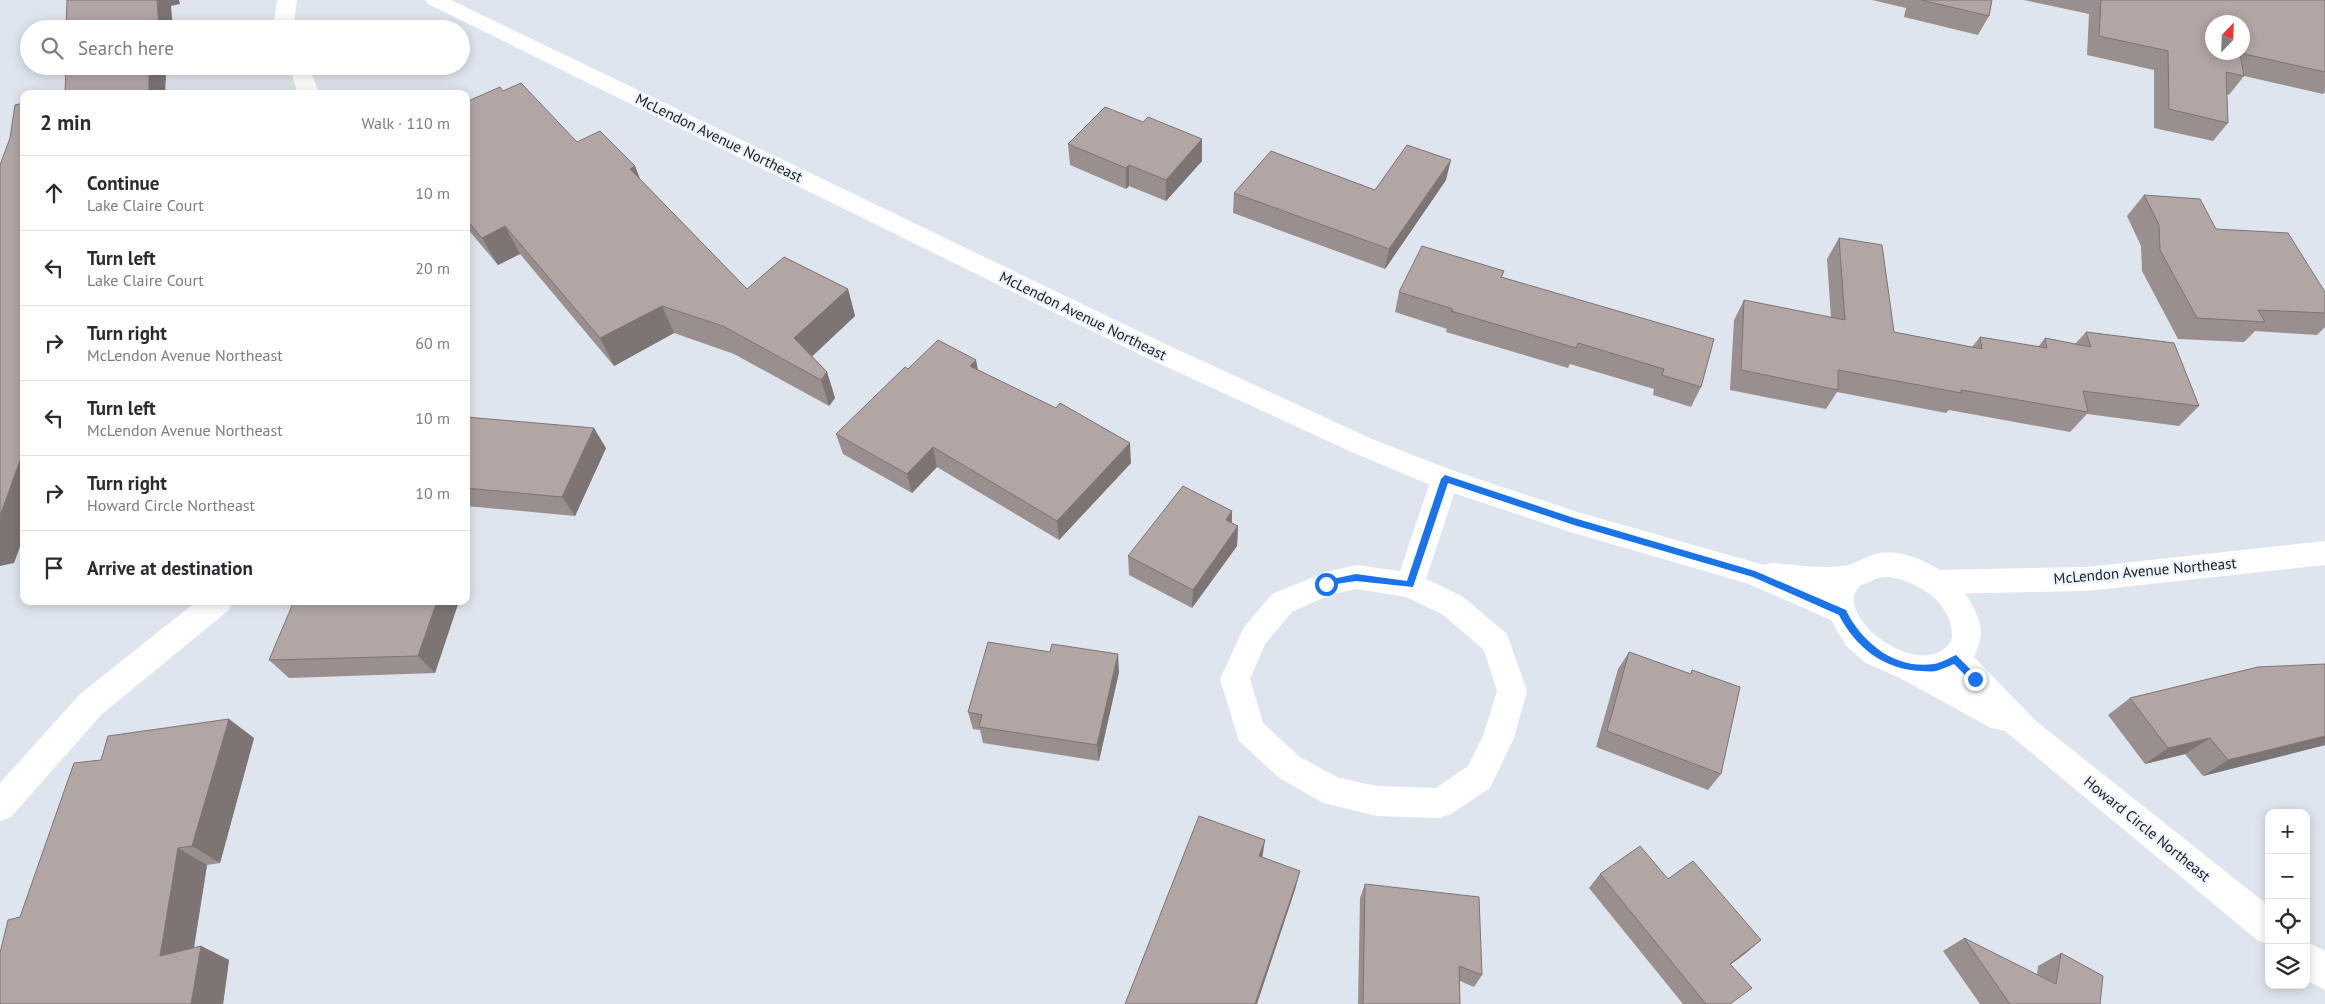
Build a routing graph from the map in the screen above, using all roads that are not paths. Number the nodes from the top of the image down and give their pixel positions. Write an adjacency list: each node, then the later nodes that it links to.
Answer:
1 (287, 0): 3 (street)
2 (435, 0): 6 (street, McLendon Avenue Northeast)
3 (284, 20)
4 (303, 75): 5 (street)
5 (308, 90)
6 (1445, 479): 8 (street, McLendon Avenue Northeast); 11 (street)
7 (2325, 553): 10 (street, McLendon Avenue Northeast)
8 (1755, 574): 9 (street, McLendon Avenue Northeast); 13 (street, McLendon Avenue Northeast)
9 (1848, 578): 10 (street, McLendon Avenue Northeast); 13 (street)
10 (1935, 582): 14 (street, McLendon Avenue Northeast)
11 (1410, 585): 11 (street)
12 (214, 605): 17 (street)
13 (1842, 612): 15 (street)
14 (1956, 659): 15 (street); 16 (street, Howard Circle Northeast)
15 (1907, 667): 16 (street, Howard Circle Northeast)
16 (2025, 731): 18 (street, Howard Circle Northeast)
17 (0, 806)
18 (2265, 925)
19 (2310, 961): 20 (street)
20 (2325, 973)

